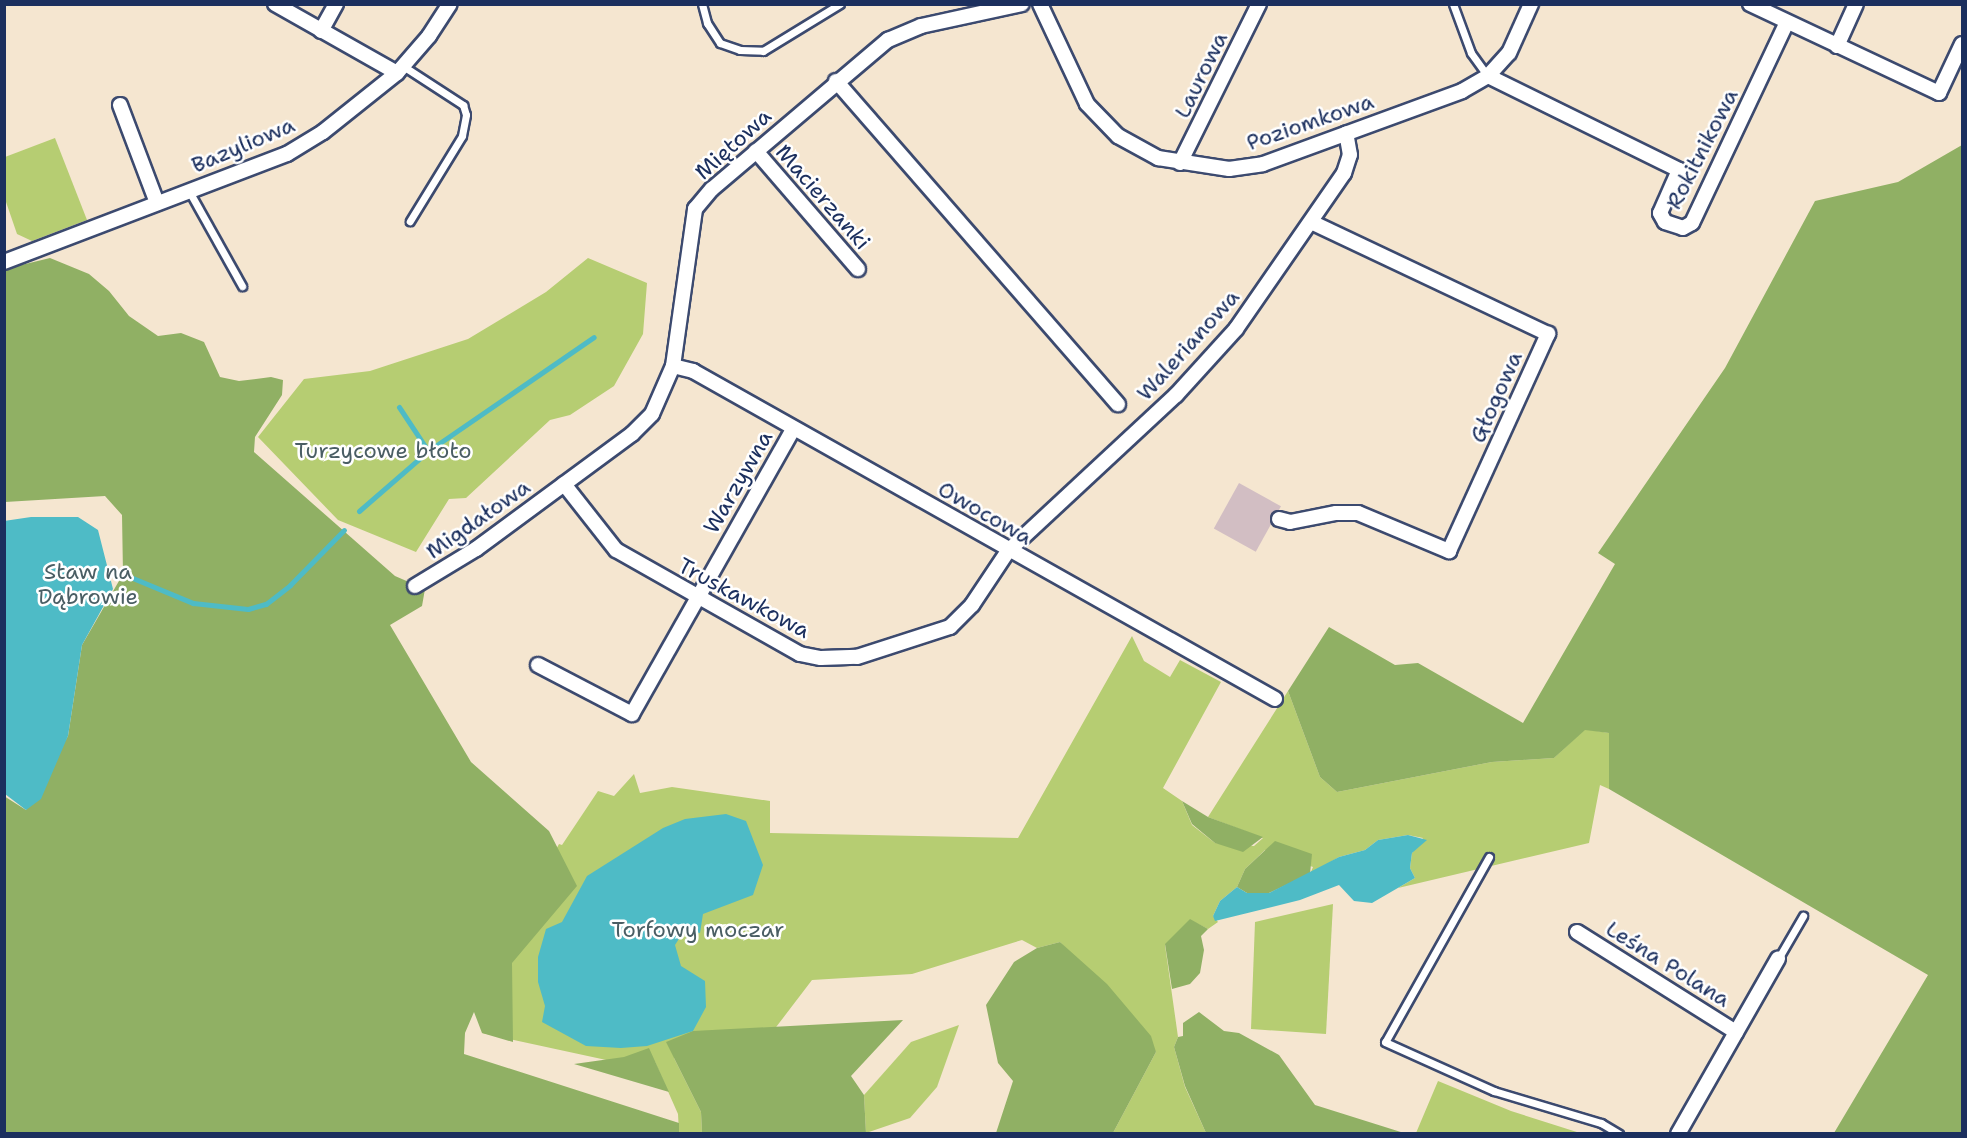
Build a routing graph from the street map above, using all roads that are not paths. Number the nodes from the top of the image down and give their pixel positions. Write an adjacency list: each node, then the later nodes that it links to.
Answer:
1 (275, 4): 14 (street)
2 (336, 4): 14 (street)
3 (450, 4): 17 (street, Bazyliowa)
4 (702, 4): 5 (lane)
5 (840, 4)
6 (1022, 4): 19 (street, Miętowa)
7 (1040, 4): 23 (street, Poziomkowa)
8 (1259, 4): 23 (street, Laurowa)
9 (1453, 4): 18 (lane)
10 (1532, 4): 18 (street, Poziomkowa)
11 (1750, 4): 13 (street)
12 (1856, 4): 16 (street)
13 (1787, 22): 16 (street); 18 (street, Rokitnikowa)
14 (321, 31): 17 (street)
15 (1962, 44): 16 (street)
16 (1837, 45)
17 (400, 69): 24 (street, Bazyliowa); 26 (lane)
18 (1488, 76): 21 (street, Poziomkowa)
19 (836, 81): 22 (street, Miętowa); 32 (street, Walerianowa)
20 (120, 105): 25 (street)
21 (1346, 133): 23 (street, Poziomkowa); 27 (street, Walerianowa)
22 (756, 151): 29 (street, Macierzanki); 31 (street, Miętowa)
23 (1180, 163)
24 (189, 191): 25 (street, Bazyliowa); 30 (lane)
25 (157, 203): 28 (street, Bazyliowa)
26 (410, 221)
27 (1313, 223): 35 (street, Głogowa); 36 (street, Walerianowa)
28 (4, 262)
29 (858, 270)
30 (242, 286)
31 (673, 366): 33 (street, Owocowa); 34 (street, Miętowa)
32 (1118, 404)
33 (793, 429): 36 (street, Owocowa); 38 (street, Warzywna)
34 (564, 484): 37 (street, Migdałowa); 38 (street, Truskawkowa)
35 (1280, 519)
36 (1008, 550): 38 (street, Truskawkowa); 40 (street, Owocowa)
37 (415, 586)
38 (695, 598): 39 (street, Warzywna)
39 (538, 665)
40 (1275, 699)
41 (1489, 857): 46 (lane)
42 (1803, 916): 44 (lane)
43 (1576, 932): 45 (street, Leśna Polana)
44 (1778, 959): 45 (street, Leśna Polana)
45 (1736, 1032): 47 (street, Leśna Polana)
46 (1619, 1134)
47 (1678, 1134)

